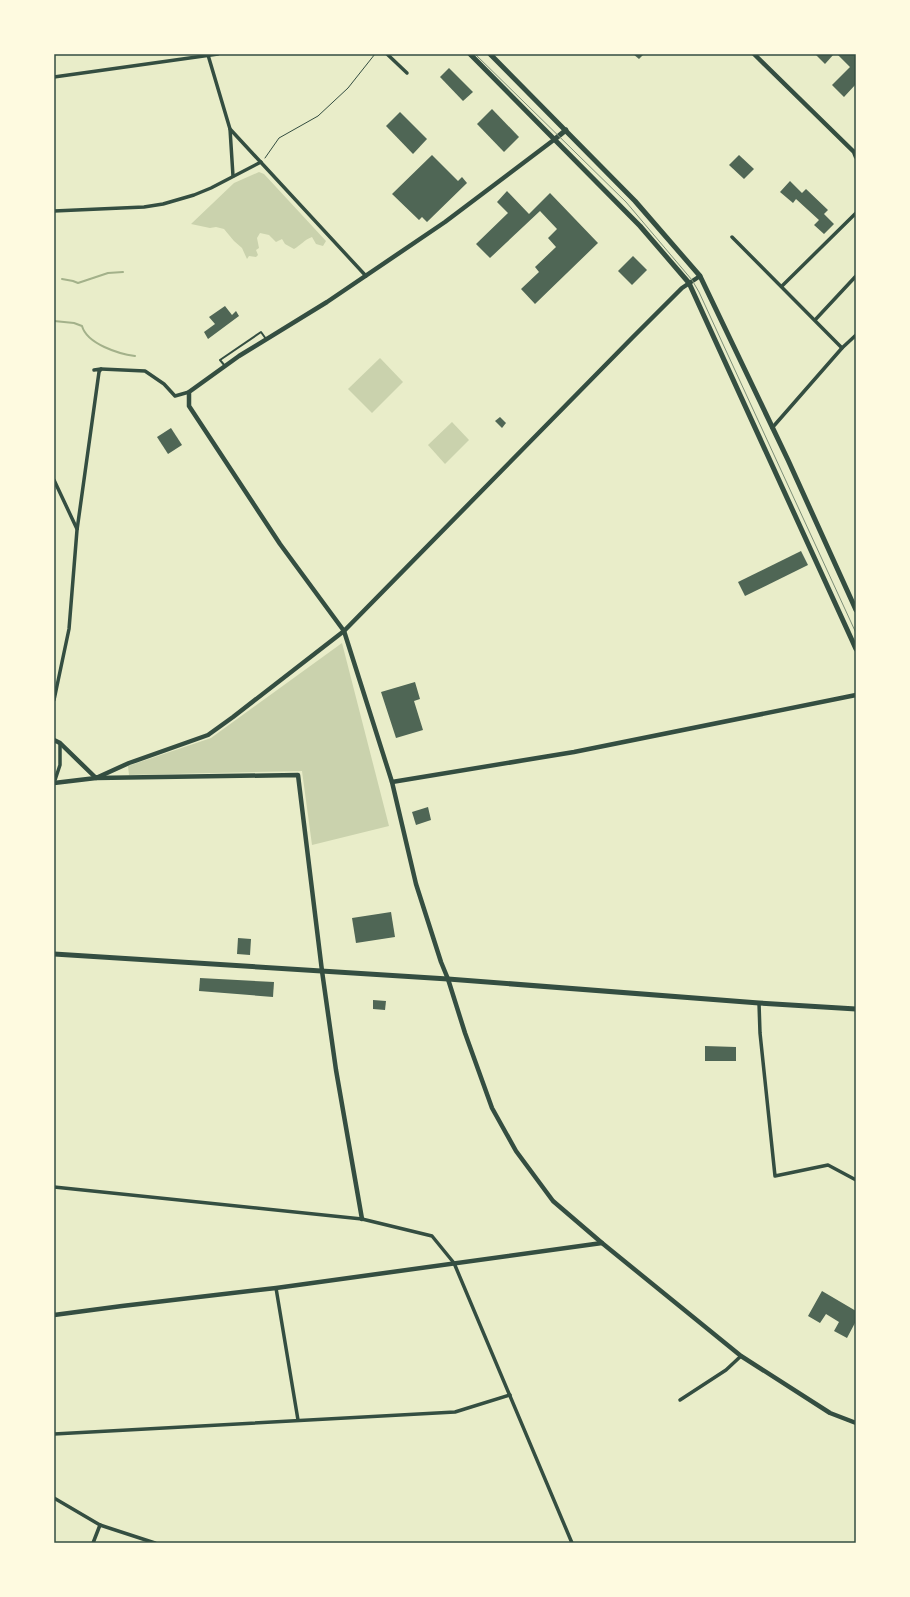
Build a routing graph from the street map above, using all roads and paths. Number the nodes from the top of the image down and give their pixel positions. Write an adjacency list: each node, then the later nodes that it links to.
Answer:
1 (218, 54): 7 (street)
2 (375, 54): 14 (path)
3 (387, 54): 8 (street)
4 (470, 54): 12 (main road)
5 (490, 54): 11 (main road)
6 (754, 54): 13 (street)
7 (208, 56): 9 (street); 10 (street)
8 (407, 73)
9 (54, 76)
10 (230, 129): 14 (street); 15 (street)
11 (566, 130): 12 (main road); 20 (main road)
12 (556, 139): 19 (street); 22 (main road)
13 (856, 157)
14 (261, 162): 15 (street); 19 (street)
15 (233, 176): 16 (street)
16 (54, 211)
17 (856, 213): 23 (street)
18 (732, 237): 23 (street)
19 (366, 276): 26 (street)
20 (700, 276): 22 (street); 32 (main road)
21 (856, 276): 24 (street)
22 (689, 283): 36 (street); 37 (main road)
23 (782, 286): 24 (street)
24 (815, 320): 27 (street)
25 (856, 335): 27 (street)
26 (266, 339): 28 (street); 28 (lane)
27 (842, 348): 32 (street)
28 (225, 366): 31 (street)
29 (94, 370): 30 (street)
30 (101, 370): 31 (street); 34 (street)
31 (189, 392): 36 (street)
32 (772, 428): 35 (main road)
33 (54, 480): 34 (street)
34 (78, 530): 39 (street)
35 (856, 610)
36 (344, 631): 42 (street); 43 (street)
37 (856, 649)
38 (856, 695): 43 (street)
39 (54, 700)
40 (54, 740): 41 (street)
41 (60, 743): 42 (street); 44 (street)
42 (96, 778): 44 (street); 46 (street)
43 (392, 782): 47 (street)
44 (54, 783)
45 (54, 954): 46 (main road)
46 (322, 971): 47 (main road); 52 (street)
47 (448, 979): 48 (main road); 53 (street)
48 (759, 1003): 49 (main road); 50 (street)
49 (856, 1009)
50 (856, 1180)
51 (54, 1187): 52 (street)
52 (362, 1220): 55 (street)
53 (602, 1243): 54 (street); 55 (street); 58 (street)
54 (595, 1244): 55 (street); 56 (street)
55 (454, 1263): 56 (street); 59 (street)
56 (276, 1288): 57 (street); 61 (street)
57 (54, 1315)
58 (741, 1356): 60 (street); 62 (street)
59 (510, 1395): 61 (street); 68 (street)
60 (680, 1400)
61 (298, 1420): 63 (street)
62 (856, 1423)
63 (54, 1434)
64 (54, 1498): 65 (street)
65 (100, 1525): 66 (street); 67 (street)
66 (93, 1543)
67 (155, 1543)
68 (572, 1543)

